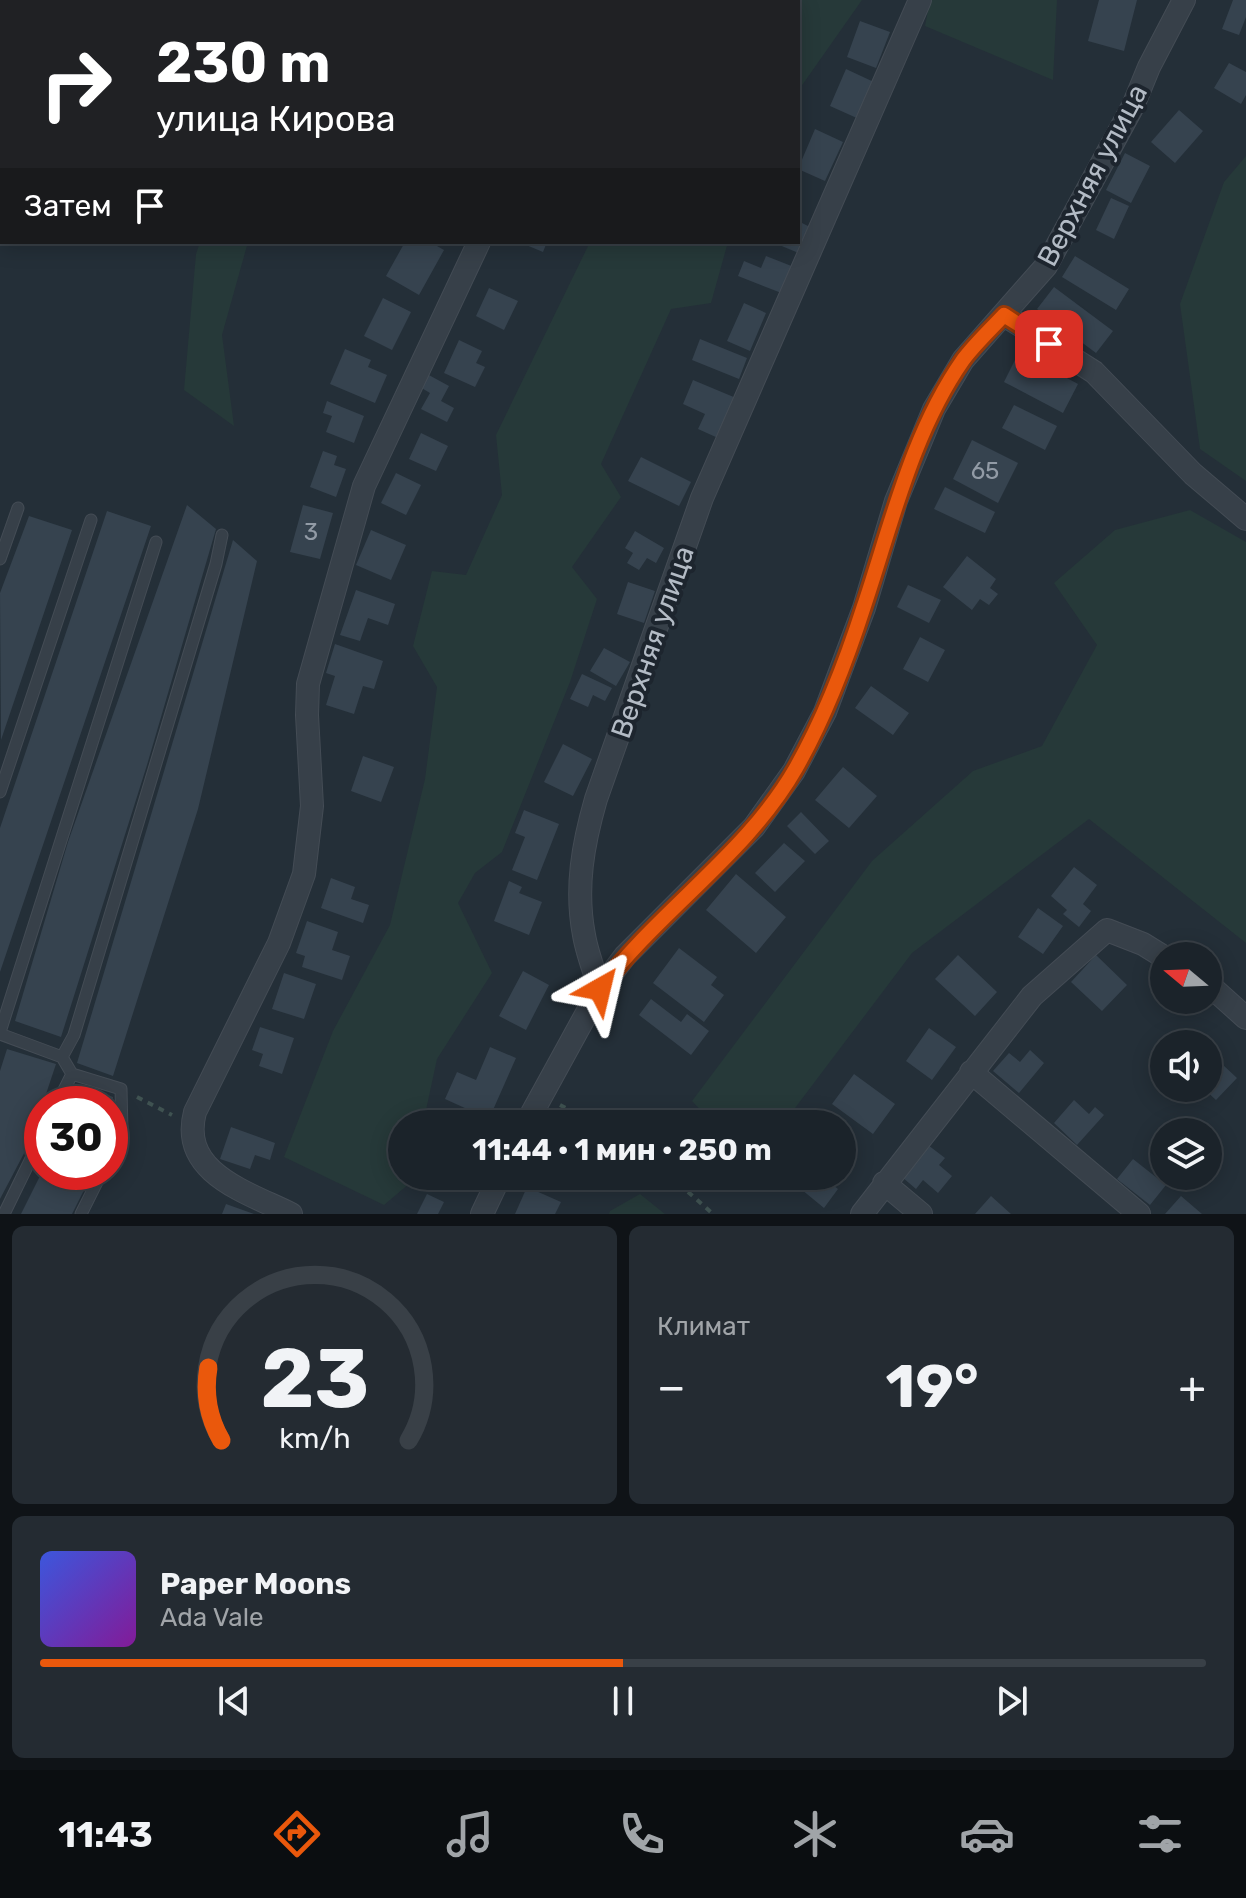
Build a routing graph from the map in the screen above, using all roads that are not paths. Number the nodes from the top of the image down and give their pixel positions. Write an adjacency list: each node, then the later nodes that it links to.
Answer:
1 (920, 0): 13 (street, Верхняя улица)
2 (1184, 0): 4 (street, Верхняя улица)
3 (478, 244): 29 (street)
4 (1004, 315): 6 (street); 13 (street, Верхняя улица)
5 (18, 508): 10 (lane)
6 (1246, 519)
7 (91, 520): 11 (lane)
8 (222, 535): 17 (lane)
9 (156, 542): 16 (lane)
10 (0, 559)
11 (0, 792)
12 (1150, 948): 18 (street)
13 (600, 989): 22 (street, Верхняя улица)
14 (1222, 997): 15 (street)
15 (1246, 1018)
16 (0, 1033): 17 (lane)
17 (62, 1057): 19 (lane)
18 (971, 1072): 24 (street); 33 (street)
19 (72, 1074): 20 (lane); 21 (lane)
20 (66, 1086)
21 (111, 1086)
22 (533, 1110)
23 (24, 1173): 27 (lane)
24 (884, 1183): 31 (street); 32 (street)
25 (93, 1190): 28 (lane)
26 (493, 1190): 30 (street)
27 (4, 1214)
28 (81, 1214)
29 (291, 1214)
30 (482, 1214)
31 (862, 1214)
32 (921, 1214)
33 (1139, 1214)

